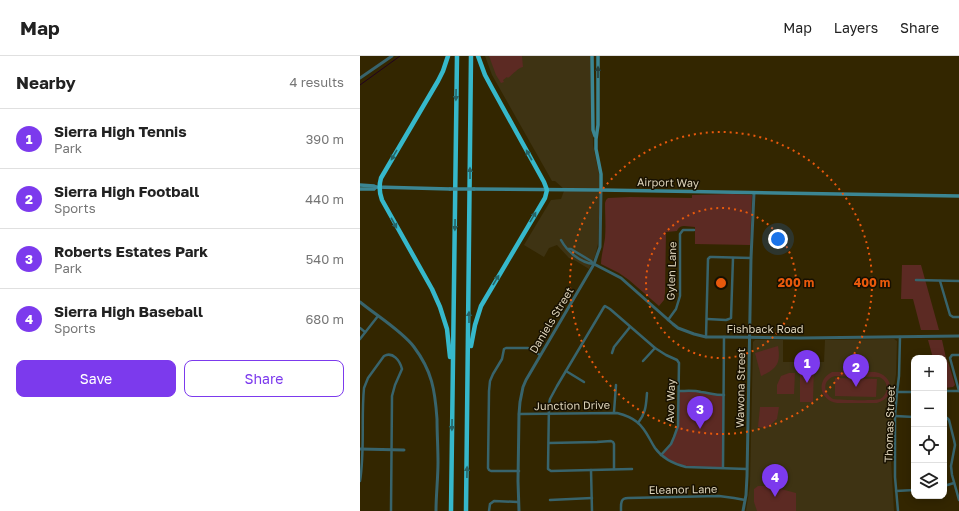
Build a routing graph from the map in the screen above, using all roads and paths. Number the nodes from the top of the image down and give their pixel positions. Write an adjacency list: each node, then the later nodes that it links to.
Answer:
1 (392, 56): 8 (street)
2 (448, 56): 11 (highway, one-way to 11)
3 (457, 56): 48 (highway, one-way to 48)
4 (471, 56): 46 (highway, one-way to 4)
5 (478, 56): 13 (highway, one-way to 5)
6 (592, 56): 9 (main road, Daniels Street)
7 (598, 56): 9 (main road, Daniels Street, one-way to 7)
8 (360, 78)
9 (596, 139): 14 (main road, Daniels Street)
10 (360, 185): 11 (main road, Airport Way)
11 (378, 187): 12 (main road, Airport Way); 13 (main road, Airport Way, bridge); 48 (highway, one-way to 48)
12 (360, 189)
13 (547, 190): 14 (main road, Airport Way); 46 (highway, one-way to 13)
14 (601, 190): 15 (main road, Airport Way); 21 (street, Daniels Street)
15 (754, 193): 16 (main road, Airport Way); 20 (street, Wawona Street)
16 (959, 196)
17 (694, 230): 29 (street, Gylen Lane)
18 (561, 240): 21 (street, Fishback Road)
19 (733, 258): 20 (street); 28 (street); 28 (street)
20 (751, 258): 36 (street, Wawona Street)
21 (594, 264): 29 (street, Fishback Road); 41 (street, Daniels Street)
22 (916, 280): 23 (street)
23 (940, 281): 24 (street); 27 (street)
24 (959, 281)
25 (360, 302): 26 (street)
26 (378, 316): 32 (street); 85 (street)
27 (959, 317)
28 (706, 319): 34 (street)
29 (668, 320): 34 (street, Fishback Road)
30 (630, 327): 39 (street); 40 (street); 44 (street)
31 (360, 328): 32 (street)
32 (365, 332): 38 (street)
33 (959, 336): 37 (street, Fishback Road)
34 (706, 337): 35 (street, Fishback Road)
35 (724, 337): 36 (street, Fishback Road); 55 (street)
36 (750, 337): 37 (street, Fishback Road); 69 (street, Wawona Street)
37 (900, 337): 52 (street, Thomas Street)
38 (360, 339)
39 (655, 348): 43 (street); 49 (street, Avo Way)
40 (612, 353)
41 (540, 355): 57 (street, Daniels Street); 73 (street)
42 (959, 355): 51 (street)
43 (643, 361)
44 (566, 371): 45 (street); 58 (street)
45 (584, 382)
46 (468, 384): 87 (highway, one-way to 46)
47 (616, 385): 56 (street)
48 (453, 386): 86 (highway, one-way to 86)
49 (678, 391): 55 (street); 67 (street, Avo Way)
50 (947, 391): 51 (street)
51 (959, 391)
52 (897, 392): 53 (street); 59 (street, Thomas Street)
53 (911, 392)
54 (647, 393): 62 (street)
55 (724, 395): 68 (street)
56 (614, 412): 58 (street, Junction Drive); 62 (street, Junction Drive)
57 (519, 414): 58 (street, Junction Drive); 73 (street, Daniels Street)
58 (549, 414): 63 (street)
59 (895, 416): 60 (street); 78 (street, Thomas Street)
60 (911, 417)
61 (947, 418): 75 (street)
62 (638, 423): 67 (street, Junction Drive)
63 (549, 443): 70 (street); 72 (street)
64 (361, 449): 65 (street); 65 (street); 74 (street)
65 (392, 450): 66 (street); 84 (street)
66 (404, 450)
67 (661, 455): 68 (street, Junction Drive)
68 (723, 468): 69 (street, Junction Drive)
69 (747, 468): 81 (street, Wawona Street)
70 (614, 469): 71 (street); 72 (street)
71 (632, 469)
72 (591, 470): 79 (street)
73 (519, 471): 83 (street, Daniels Street)
74 (360, 481)
75 (954, 483): 76 (street); 82 (street)
76 (947, 485)
77 (911, 490): 78 (street)
78 (896, 491): 93 (street, Thomas Street)
79 (592, 498): 80 (street); 90 (street)
80 (550, 500)
81 (745, 500): 91 (street, Eleanor Lane); 92 (street, Wawona Street)
82 (959, 500)
83 (518, 502): 88 (street); 89 (street, Daniels Street)
84 (391, 511)
85 (436, 511)
86 (451, 511)
87 (466, 511)
88 (489, 511)
89 (519, 511)
90 (592, 511)
91 (621, 511)
92 (743, 511)
93 (898, 511)

